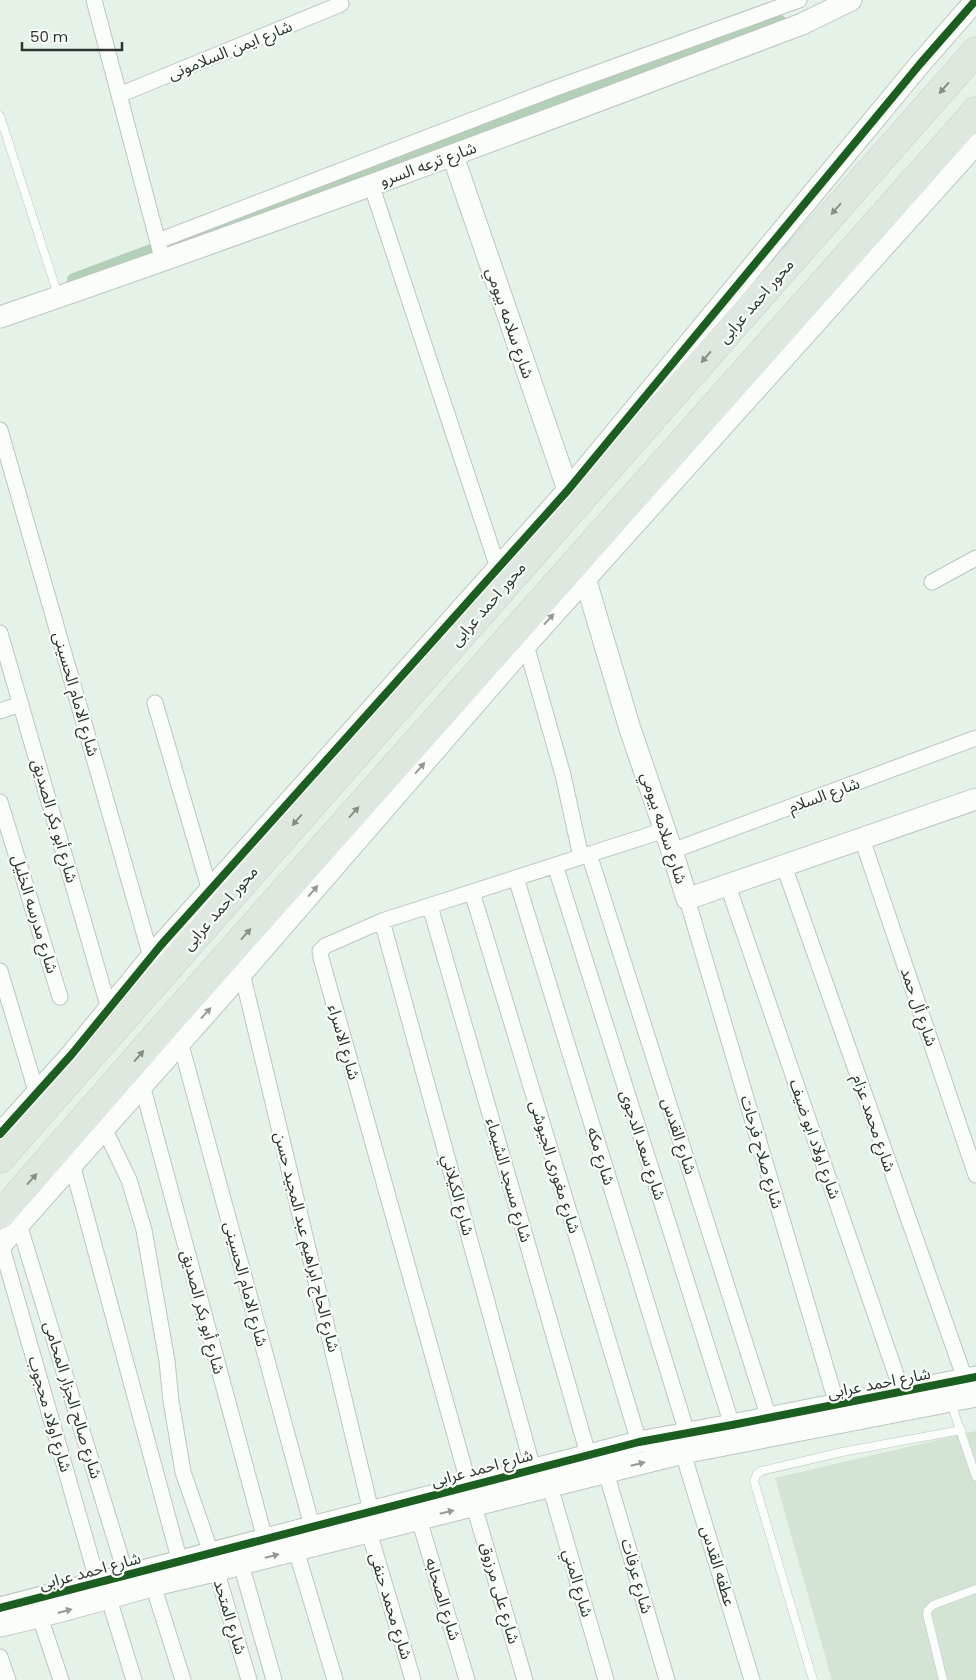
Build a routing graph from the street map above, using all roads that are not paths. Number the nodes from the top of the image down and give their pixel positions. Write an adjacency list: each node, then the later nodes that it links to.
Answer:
1 (94, 0): 7 (street)
2 (799, 0): 13 (street, شارع ترعه السرو)
3 (851, 0): 11 (street, شارع ترعه السرو)
4 (976, 0): 17 (street)
5 (341, 4): 7 (street, شارع ايمن السلامونى)
6 (976, 51): 53 (highway, محور احمد عرابى, one-way to 53)
7 (119, 96): 13 (street)
8 (976, 112): 56 (highway, one-way to 8)
9 (0, 116): 14 (lane)
10 (976, 144): 20 (street)
11 (453, 156): 12 (street, شارع ترعه السرو); 17 (street, شارع سلامه بيومي)
12 (371, 184): 13 (street, شارع ترعه السرو); 19 (street)
13 (160, 251): 14 (street, شارع ترعه السرو)
14 (59, 297): 15 (street, شارع ترعه السرو)
15 (0, 317)
16 (0, 430): 43 (street, شارع الامام الحسينى)
17 (568, 490): 19 (street)
18 (976, 558): 21 (street)
19 (498, 568): 38 (street)
20 (585, 578): 23 (street, one-way to 20); 30 (street, شارع سلامه بيومي)
21 (932, 582)
22 (0, 632): 25 (street, شارع أبو بكر الصديق)
23 (526, 645): 33 (street, شارع القدس); 45 (street, one-way to 23)
24 (155, 703): 38 (street)
25 (21, 704): 26 (street); 47 (street, شارع أبو بكر الصديق)
26 (0, 711)
27 (976, 738): 32 (street, شارع السلام)
28 (976, 799): 31 (street, شارع سلامه بيومي)
29 (0, 802): 46 (street, شارع مدرسه الخليل)
30 (665, 830): 32 (street, شارع سلامه بيومي); 33 (street, شارع الاسراء)
31 (862, 839): 35 (street, شارع سلامه بيومي); 55 (street, شارع أل حمد)
32 (672, 851): 40 (street, شارع سلامه بيومي)
33 (585, 856): 34 (street, شارع الاسراء); 62 (street, شارع القدس)
34 (555, 865): 36 (street, شارع الاسراء); 63 (street, شارع سعد الدجوى)
35 (784, 866): 37 (street, شارع سلامه بيومي); 58 (street, شارع محمد عزام)
36 (516, 878): 39 (street, شارع الاسراء); 66 (street, شارع مكه)
37 (728, 886): 40 (street, شارع سلامه بيومي); 59 (street, شارع اولاد ابو ضيف)
38 (210, 891): 43 (street)
39 (472, 892): 41 (street, شارع الاسراء); 65 (street, شارع مغورى الجيوشى)
40 (687, 899): 61 (street, شارع صلاح فرحات)
41 (430, 906): 42 (street, شارع الاسراء); 67 (street, شارع مسجد الشيماء)
42 (382, 922): 69 (street, شارع الكيلاني); 74 (street, شارع الاسراء)
43 (151, 958): 47 (street)
44 (0, 971): 50 (street)
45 (242, 973): 48 (street, one-way to 45); 76 (street, شارع الحاج ابراهيم عبد المجيد حسن)
46 (60, 997)
47 (109, 1009): 50 (street)
48 (180, 1041): 49 (street); 77 (street, شارع الامام الحسينى)
49 (142, 1085): 51 (street); 78 (street, شارع أبو بكر الصديق)
50 (37, 1094): 52 (street)
51 (104, 1128): 54 (street); 81 (street, شارع المتحد)
52 (0, 1134)
53 (0, 1159)
54 (72, 1164): 56 (street); 80 (street)
55 (976, 1175)
56 (9, 1220): 57 (street); 83 (street, شارع صالح الجزار المحامى)
57 (1, 1245): 86 (street, شارع اولاد محجوب)
58 (972, 1384): 60 (street, شارع احمد عرابى)
59 (902, 1392): 60 (street, شارع احمد عرابى); 61 (street, شارع احمد عرابى)
60 (947, 1393): 64 (lane); 66 (street, شارع احمد عرابى)
61 (836, 1405): 62 (street, شارع احمد عرابى)
62 (769, 1418): 63 (street, شارع احمد عرابى)
63 (732, 1425): 66 (street, شارع احمد عرابى)
64 (961, 1430): 71 (lane); 104 (lane)
65 (639, 1442): 66 (street, شارع احمد عرابى); 67 (street, شارع احمد عرابى)
66 (685, 1443): 70 (street, شارع احمد عرابى, one-way to 66); 103 (street, عطفه القدس)
67 (588, 1454): 68 (street, شارع احمد عرابى)
68 (566, 1460): 69 (street, شارع احمد عرابى); 72 (street)
69 (533, 1469): 74 (street, شارع احمد عرابى)
70 (606, 1472): 72 (street, شارع احمد عرابى); 102 (street, شارع عرفات)
71 (976, 1477)
72 (572, 1480): 73 (street, شارع احمد عرابى)
73 (550, 1486): 74 (street, شارع احمد عرابى); 101 (street, شارع المني)
74 (472, 1496): 75 (street, شارع احمد عرابى, one-way to 74); 76 (street, شارع احمد عرابى); 100 (street, شارع على مرزوق)
75 (419, 1519): 76 (street, شارع احمد عرابى); 99 (street, شارع الصحابه)
76 (370, 1521): 77 (street, شارع احمد عرابى); 79 (street, شارع احمد عرابى); 98 (street, شارع محمد حنفى)
77 (312, 1526): 78 (street, شارع احمد عرابى)
78 (265, 1539): 81 (street, شارع احمد عرابى)
79 (296, 1550): 82 (street, شارع احمد عرابى, one-way to 79); 97 (street)
80 (180, 1562): 81 (street, شارع احمد عرابى); 83 (street, شارع احمد عرابى)
81 (214, 1562): 82 (street, شارع احمد عرابى); 84 (street, شارع احمد عرابى); 95 (street, شارع المتحد)
82 (241, 1564): 96 (street)
83 (126, 1575): 86 (street, شارع احمد عرابى)
84 (153, 1585): 86 (street, شارع احمد عرابى); 94 (street)
85 (976, 1589): 105 (lane)
86 (104, 1591): 87 (street, شارع احمد عرابى); 88 (street, شارع احمد عرابى, one-way to 86); 93 (street, شارع اولاد محجوب)
87 (0, 1608)
88 (40, 1617): 89 (street, شارع احمد عرابى); 92 (street)
89 (0, 1626)
90 (0, 1657): 91 (street)
91 (8, 1680)
92 (61, 1680)
93 (134, 1680)
94 (183, 1680)
95 (249, 1680)
96 (274, 1680)
97 (335, 1680)
98 (413, 1680)
99 (467, 1680)
100 (525, 1680)
101 (606, 1680)
102 (667, 1680)
103 (752, 1680)
104 (813, 1680)
105 (943, 1680)

